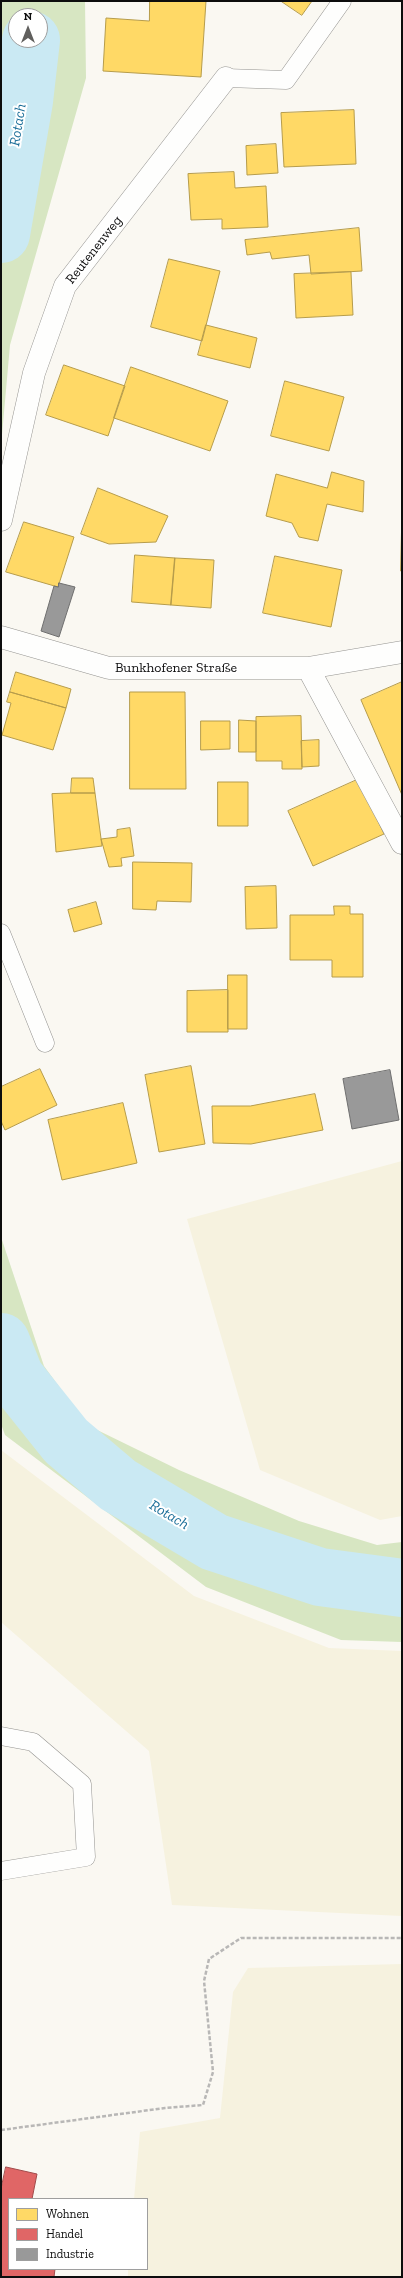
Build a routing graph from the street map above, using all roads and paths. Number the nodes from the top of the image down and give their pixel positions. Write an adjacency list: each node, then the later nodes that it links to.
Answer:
1 (342, 1): 2 (lane)
2 (226, 78): 3 (street, Reutenenweg)
3 (1, 520)
4 (1, 637): 6 (street, Bunkhofener Straße)
5 (402, 652): 6 (street, Bunkhofener Straße)
6 (308, 668): 7 (street)
7 (402, 843)
8 (1, 933): 9 (lane)
9 (45, 1043)
10 (1, 1736): 11 (lane)
11 (1, 1870)
12 (402, 1938): 13 (path)
13 (1, 2130)

